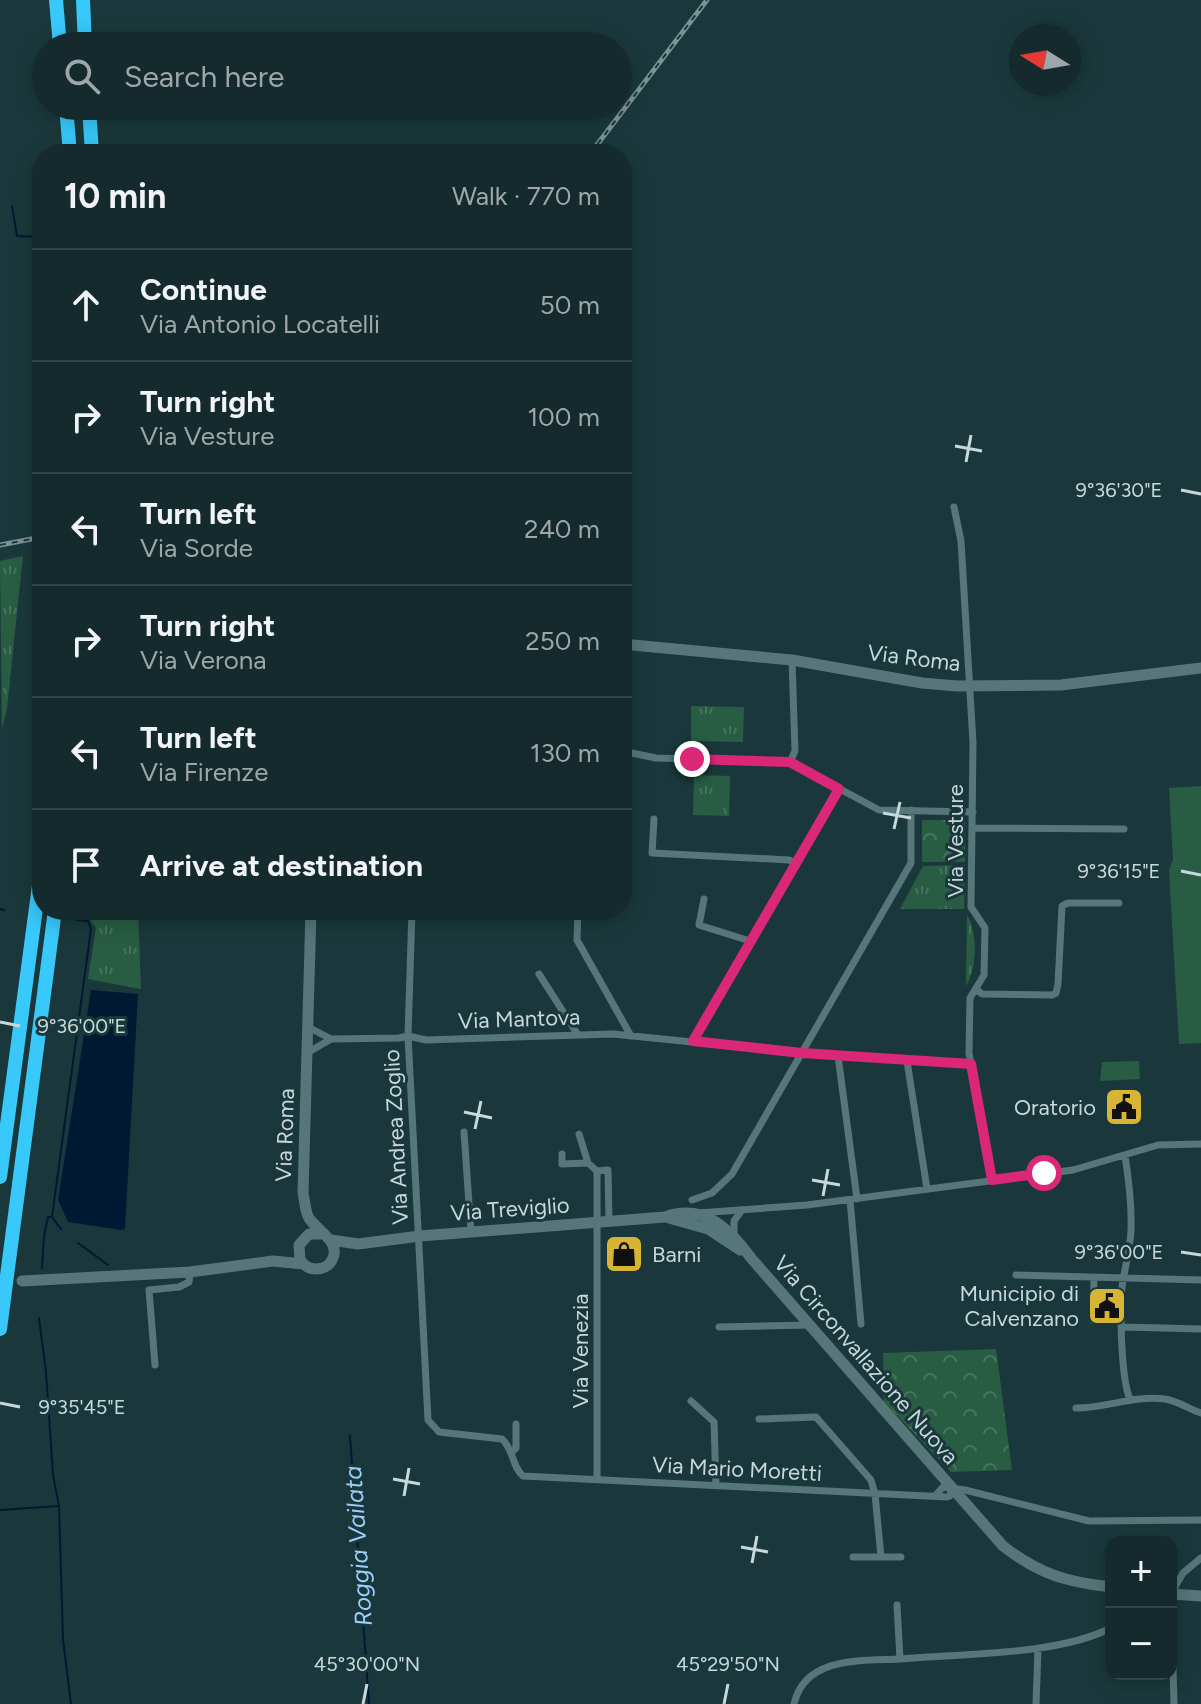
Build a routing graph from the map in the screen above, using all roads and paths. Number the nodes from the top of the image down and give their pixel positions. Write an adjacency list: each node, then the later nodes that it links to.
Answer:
1 (56, 0): 3 (highway)
2 (83, 0): 4 (highway)
3 (59, 32)
4 (84, 32)
5 (67, 120): 7 (highway)
6 (90, 120): 8 (highway)
7 (69, 144)
8 (91, 144)
9 (954, 507): 13 (street, Via Vesture)
10 (632, 645): 11 (main road, Via Roma)
11 (792, 660): 13 (main road, Via Roma); 15 (street)
12 (1201, 668): 13 (main road, Via Roma)
13 (970, 686): 18 (street, Via Vesture)
14 (632, 753): 15 (street)
15 (790, 762): 16 (street)
16 (839, 789): 17 (street); 22 (street)
17 (911, 810): 18 (street); 40 (street)
18 (973, 812): 20 (street, Via Vesture)
19 (654, 819): 22 (street)
20 (973, 828): 21 (street); 32 (street, Via Vesture)
21 (1124, 829)
22 (796, 863): 30 (street)
23 (704, 899): 30 (street)
24 (1119, 903): 32 (street)
25 (34, 920): 50 (highway)
26 (54, 920): 80 (highway)
27 (311, 920): 33 (main road, Via Roma)
28 (412, 920): 35 (street, Via Andrea Zoglio)
29 (578, 920): 36 (street)
30 (750, 941): 38 (street)
31 (539, 974): 34 (street)
32 (976, 989): 43 (street, Via Vesture)
33 (308, 1027): 37 (street); 39 (main road, Via Roma)
34 (578, 1035): 35 (street, Via Mantova); 36 (street, Via Mantova)
35 (408, 1036): 37 (street); 61 (street, Via Andrea Zoglio)
36 (631, 1036): 38 (street, Via Mantova)
37 (331, 1039): 39 (street)
38 (693, 1041): 40 (street, Via Mantova)
39 (307, 1053): 56 (main road, Via Roma)
40 (802, 1053): 41 (street, Via Mantova); 54 (street)
41 (838, 1056): 42 (street, Via Mantova); 53 (street)
42 (907, 1061): 43 (street, Via Mantova); 52 (street)
43 (971, 1064): 51 (street, Via Vesture)
44 (464, 1132): 59 (street)
45 (579, 1134): 49 (street)
46 (1201, 1144): 48 (street)
47 (562, 1154): 49 (street)
48 (1125, 1156): 51 (street); 72 (street)
49 (588, 1163): 58 (street)
50 (0, 1177)
51 (992, 1180): 52 (street)
52 (927, 1189): 53 (street)
53 (854, 1199): 55 (street); 76 (street)
54 (692, 1200)
55 (740, 1210): 57 (street); 57 (street); 60 (street)
56 (309, 1218): 62 (main road); 63 (main road, Via Roma)
57 (705, 1219): 58 (main road, Via Treviglio); 60 (main road); 66 (main road)
58 (604, 1222): 59 (main road, Via Treviglio); 90 (street, Via Venezia)
59 (471, 1232): 61 (main road, Via Treviglio)
60 (734, 1235): 66 (main road)
61 (420, 1236): 64 (main road, Via Treviglio); 89 (street, Via Andrea Zoglio)
62 (327, 1237): 63 (main road, Via Treviglio); 64 (main road, Via Treviglio); 65 (main road)
63 (302, 1241): 67 (main road, Via Treviglio); 68 (main road)
64 (358, 1244): 65 (main road, Via Treviglio)
65 (334, 1257): 68 (main road, Via Treviglio)
66 (751, 1258): 77 (main road, Via Circonvallazione Nuova)
67 (273, 1261): 68 (main road, Via Treviglio); 69 (main road, Via Treviglio)
68 (303, 1264)
69 (190, 1272): 74 (main road, Via Treviglio); 82 (street, Via Treviglio)
70 (1016, 1275): 71 (street)
71 (1094, 1278): 72 (street); 75 (street)
72 (1123, 1279): 73 (street); 79 (street)
73 (1201, 1280)
74 (22, 1281)
75 (1093, 1320)
76 (861, 1324)
77 (809, 1325): 78 (street); 92 (main road, Via Circonvallazione Nuova)
78 (719, 1327)
79 (1123, 1327): 81 (street); 83 (street)
80 (0, 1329)
81 (1201, 1329)
82 (155, 1365)
83 (1130, 1399): 85 (street); 86 (street)
84 (691, 1401): 91 (street)
85 (1076, 1408)
86 (1201, 1413)
87 (759, 1419): 93 (street, Via Mario Moretti)
88 (516, 1424): 89 (street)
89 (512, 1452): 90 (street, Via Mario Moretti)
90 (597, 1479): 91 (street, Via Mario Moretti)
91 (716, 1486): 93 (street, Via Mario Moretti)
92 (951, 1489): 94 (street, Via Circonvallazione Nuova); 95 (street); 101 (main road, Via Circonvallazione Nuova)
93 (875, 1494): 94 (street, Via Mario Moretti); 97 (street, Via Mario Moretti)
94 (935, 1496)
95 (1201, 1520)
96 (853, 1557): 97 (street)
97 (881, 1557): 98 (street)
98 (901, 1557)
99 (1201, 1558): 100 (street)
100 (1177, 1584)
101 (1105, 1586)
102 (1177, 1594): 103 (main road)
103 (1201, 1596)
104 (897, 1605): 108 (street)
105 (1171, 1608): 111 (street)
106 (1105, 1631): 107 (street)
107 (1038, 1649): 108 (street); 110 (street)
108 (900, 1659): 109 (street)
109 (794, 1704)
110 (1036, 1704)
111 (1174, 1704)

